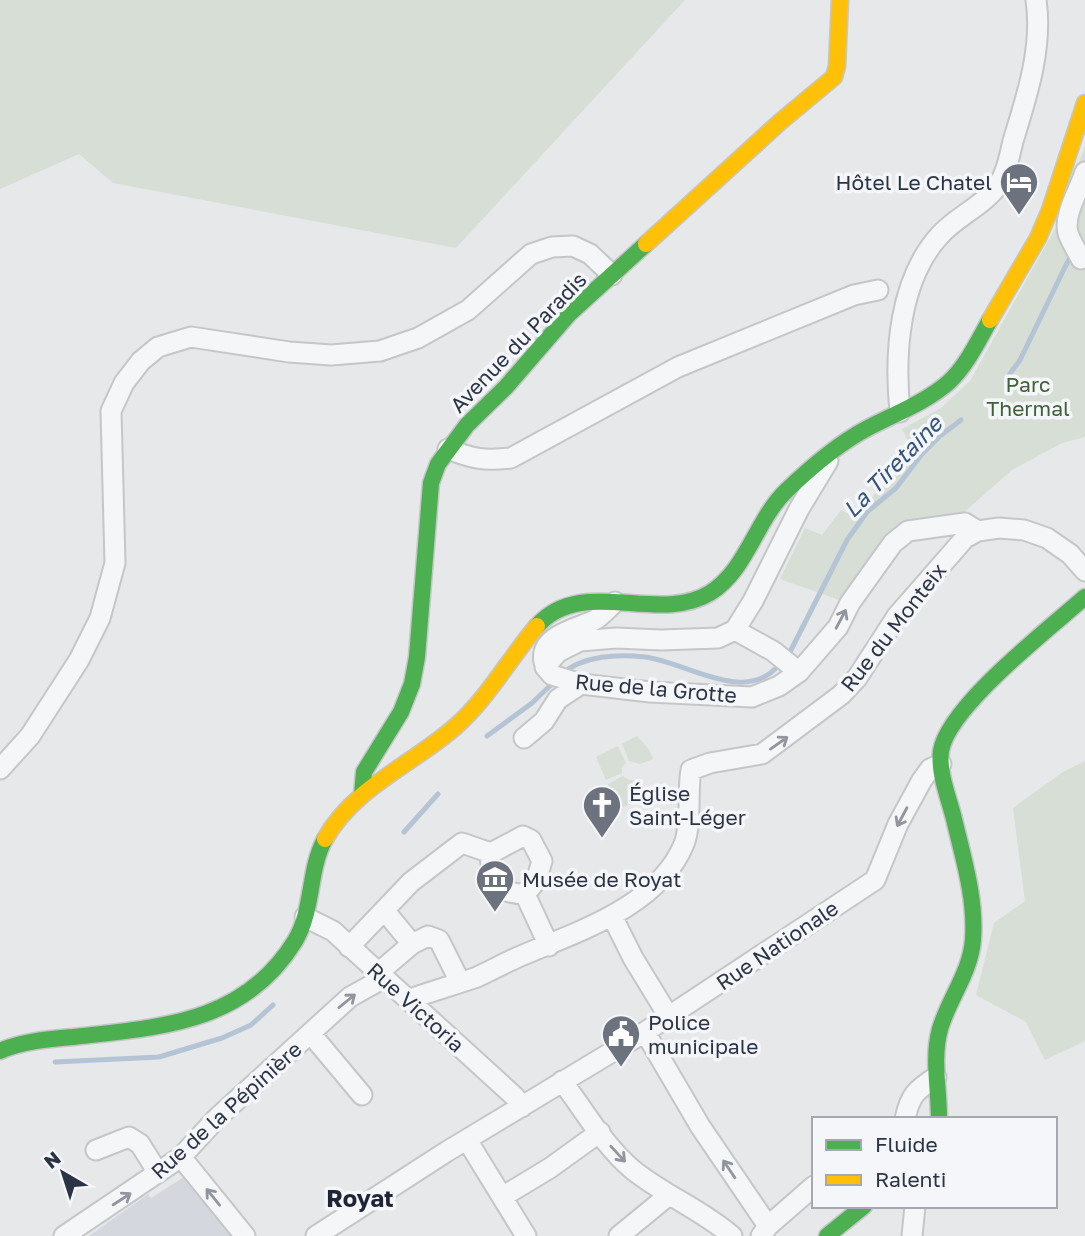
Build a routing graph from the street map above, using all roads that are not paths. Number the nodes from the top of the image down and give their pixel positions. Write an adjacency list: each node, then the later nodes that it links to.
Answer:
1 (840, 0): 7 (main road, Avenue du Paradis)
2 (1036, 0): 9 (street)
3 (1085, 103): 4 (main road)
4 (1082, 128): 9 (main road)
5 (1085, 172): 6 (street)
6 (1082, 259)
7 (612, 275): 10 (main road, Avenue du Paradis); 21 (street)
8 (878, 290): 10 (street)
9 (900, 412): 11 (main road)
10 (448, 449): 22 (main road, Avenue du Paradis)
11 (834, 451): 15 (main road); 16 (street)
12 (978, 531): 13 (street, Rue de la Grotte); 17 (street, Rue de la Grotte, one-way to 12); 27 (street, Rue du Monteix, one-way to 12)
13 (1085, 571)
14 (1085, 597): 20 (main road)
15 (615, 602): 18 (street); 22 (main road)
16 (735, 630): 17 (street); 18 (street, Rue de la Grotte)
17 (794, 668): 18 (street, Rue de la Grotte)
18 (561, 677): 19 (street)
19 (524, 738)
20 (941, 764): 34 (street, Rue Nationale, one-way to 34); 38 (main road)
21 (0, 769)
22 (362, 795): 26 (main road)
23 (491, 853): 24 (street); 24 (street); 25 (street)
24 (525, 894): 29 (street)
25 (384, 910): 28 (street); 30 (street)
26 (304, 916): 30 (street, Rue Victoria); 37 (main road)
27 (612, 916): 29 (street); 34 (street)
28 (412, 944): 31 (street, Rue de la Pépinière); 32 (street)
29 (549, 946): 32 (street)
30 (349, 947): 31 (street, Rue Victoria)
31 (381, 976): 33 (street, Rue Victoria); 36 (street, Rue de la Pépinière, one-way to 31)
32 (460, 982): 33 (street)
33 (410, 1001): 41 (street, Rue Victoria)
34 (669, 1017): 35 (street, Rue Nationale)
35 (645, 1032): 39 (street, Rue Nationale); 54 (street, one-way to 35)
36 (311, 1034): 40 (street); 47 (street, Rue de la Pépinière)
37 (0, 1051)
38 (936, 1077): 42 (street); 43 (main road)
39 (562, 1081): 41 (street, Rue Nationale); 44 (street)
40 (362, 1096)
41 (522, 1107): 45 (street, Rue Nationale)
42 (905, 1117)
43 (939, 1117)
44 (600, 1132): 50 (street, one-way to 50); 51 (street)
45 (467, 1140): 51 (street); 57 (street, Rue Nationale)
46 (96, 1150): 48 (street)
47 (181, 1157): 48 (street, Rue de la Pépinière); 56 (street, one-way to 47)
48 (158, 1173): 55 (street, Rue de la Pépinière, one-way to 48)
49 (812, 1188): 54 (street)
50 (668, 1195): 59 (street); 60 (street)
51 (502, 1197): 58 (street)
52 (862, 1208): 61 (main road)
53 (915, 1208): 62 (street)
54 (765, 1231)
55 (64, 1236)
56 (245, 1236)
57 (316, 1236)
58 (526, 1236)
59 (619, 1236)
60 (732, 1236)
61 (827, 1236)
62 (912, 1236)

